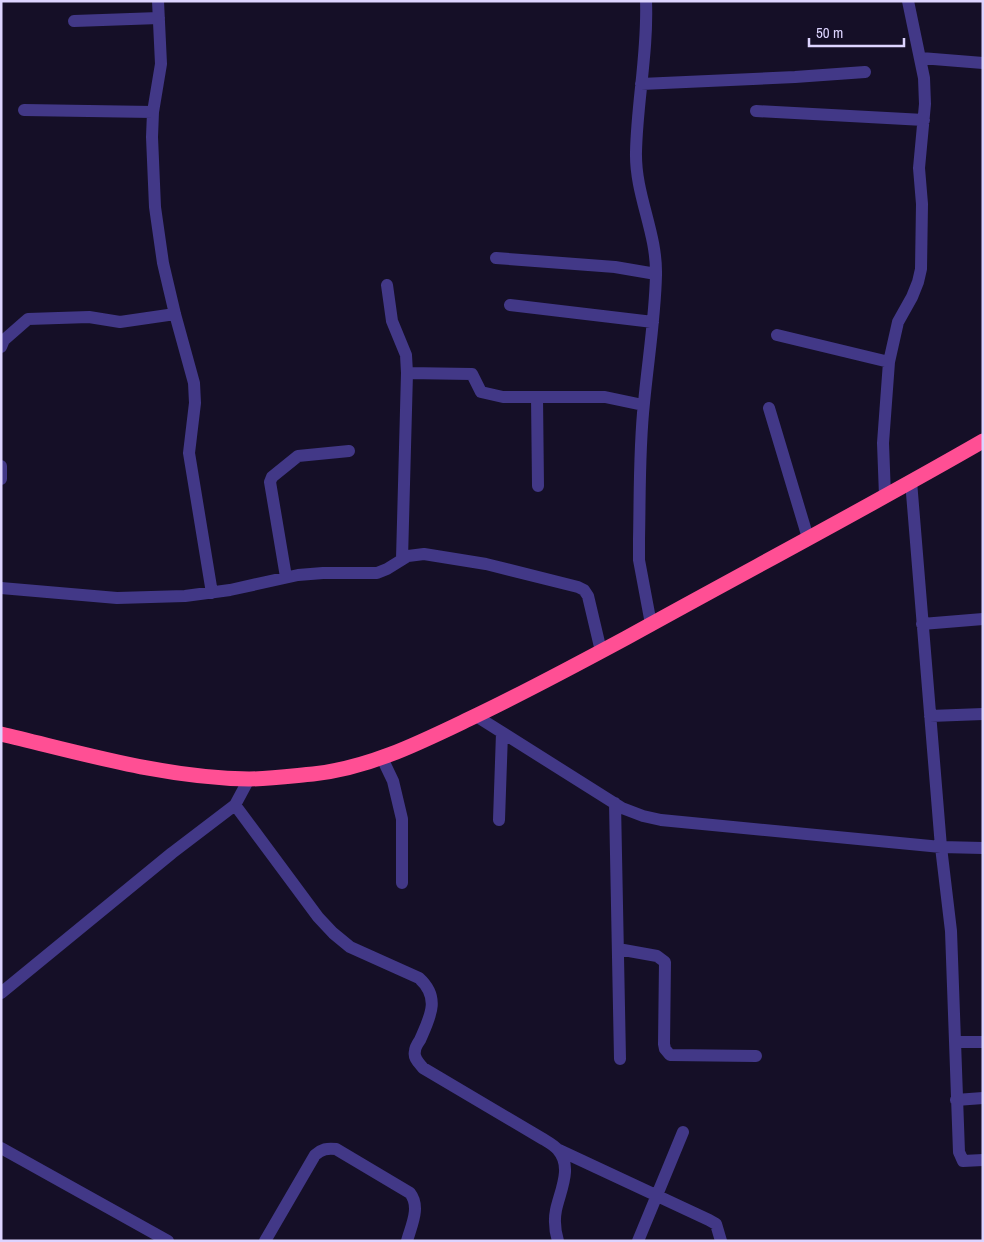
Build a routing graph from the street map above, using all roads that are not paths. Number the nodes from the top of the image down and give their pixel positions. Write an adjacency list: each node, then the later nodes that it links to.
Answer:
1 (158, 1): 4 (street)
2 (646, 1): 9 (street)
3 (908, 1): 6 (street)
4 (159, 18): 5 (street); 12 (street)
5 (74, 21)
6 (921, 58): 7 (street); 13 (street)
7 (983, 63)
8 (865, 72): 9 (street)
9 (642, 84): 15 (street)
10 (24, 110): 12 (street)
11 (756, 111): 13 (street)
12 (153, 112): 18 (street)
13 (924, 120): 22 (street)
14 (496, 258): 15 (street)
15 (656, 274): 19 (street)
16 (387, 285): 23 (street)
17 (510, 305): 19 (street)
18 (174, 314): 21 (street); 38 (street)
19 (653, 322): 25 (street)
20 (777, 335): 22 (street)
21 (1, 347)
22 (889, 362): 33 (street)
23 (407, 373): 24 (street); 35 (street)
24 (537, 397): 25 (street); 32 (street)
25 (643, 405): 40 (street)
26 (769, 408): 34 (street)
27 (983, 441): 31 (highway)
28 (349, 451): 36 (street)
29 (1, 466): 30 (street)
30 (1, 479)
31 (911, 481): 33 (highway); 41 (street)
32 (538, 486)
33 (885, 496): 34 (highway)
34 (808, 538): 40 (highway)
35 (402, 559): 36 (street); 42 (street)
36 (286, 577): 38 (street)
37 (1, 588): 38 (street)
38 (212, 592)
39 (983, 619): 41 (street)
40 (651, 624): 42 (highway)
41 (922, 624): 45 (street)
42 (601, 651): 44 (highway)
43 (983, 714): 45 (street)
44 (476, 716): 46 (street); 48 (highway)
45 (930, 716): 53 (street)
46 (502, 732): 50 (street); 52 (street)
47 (1, 734): 49 (highway)
48 (382, 758): 49 (highway); 55 (street)
49 (249, 779): 51 (street)
50 (615, 803): 53 (street); 56 (street)
51 (235, 806): 57 (street); 66 (street)
52 (499, 820)
53 (941, 847): 54 (street); 58 (street)
54 (983, 848)
55 (402, 883)
56 (618, 949): 60 (street); 61 (street)
57 (1, 993)
58 (955, 1042): 59 (street); 63 (street)
59 (983, 1042)
60 (756, 1056)
61 (620, 1059)
62 (983, 1098): 63 (street)
63 (956, 1100): 67 (street)
64 (684, 1132): 68 (street)
65 (1, 1148): 69 (street)
66 (559, 1150): 68 (street); 72 (street)
67 (983, 1160)
68 (657, 1196): 73 (street); 74 (street)
69 (168, 1241)
70 (265, 1241): 71 (street)
71 (406, 1241)
72 (558, 1241)
73 (638, 1241)
74 (721, 1241)

